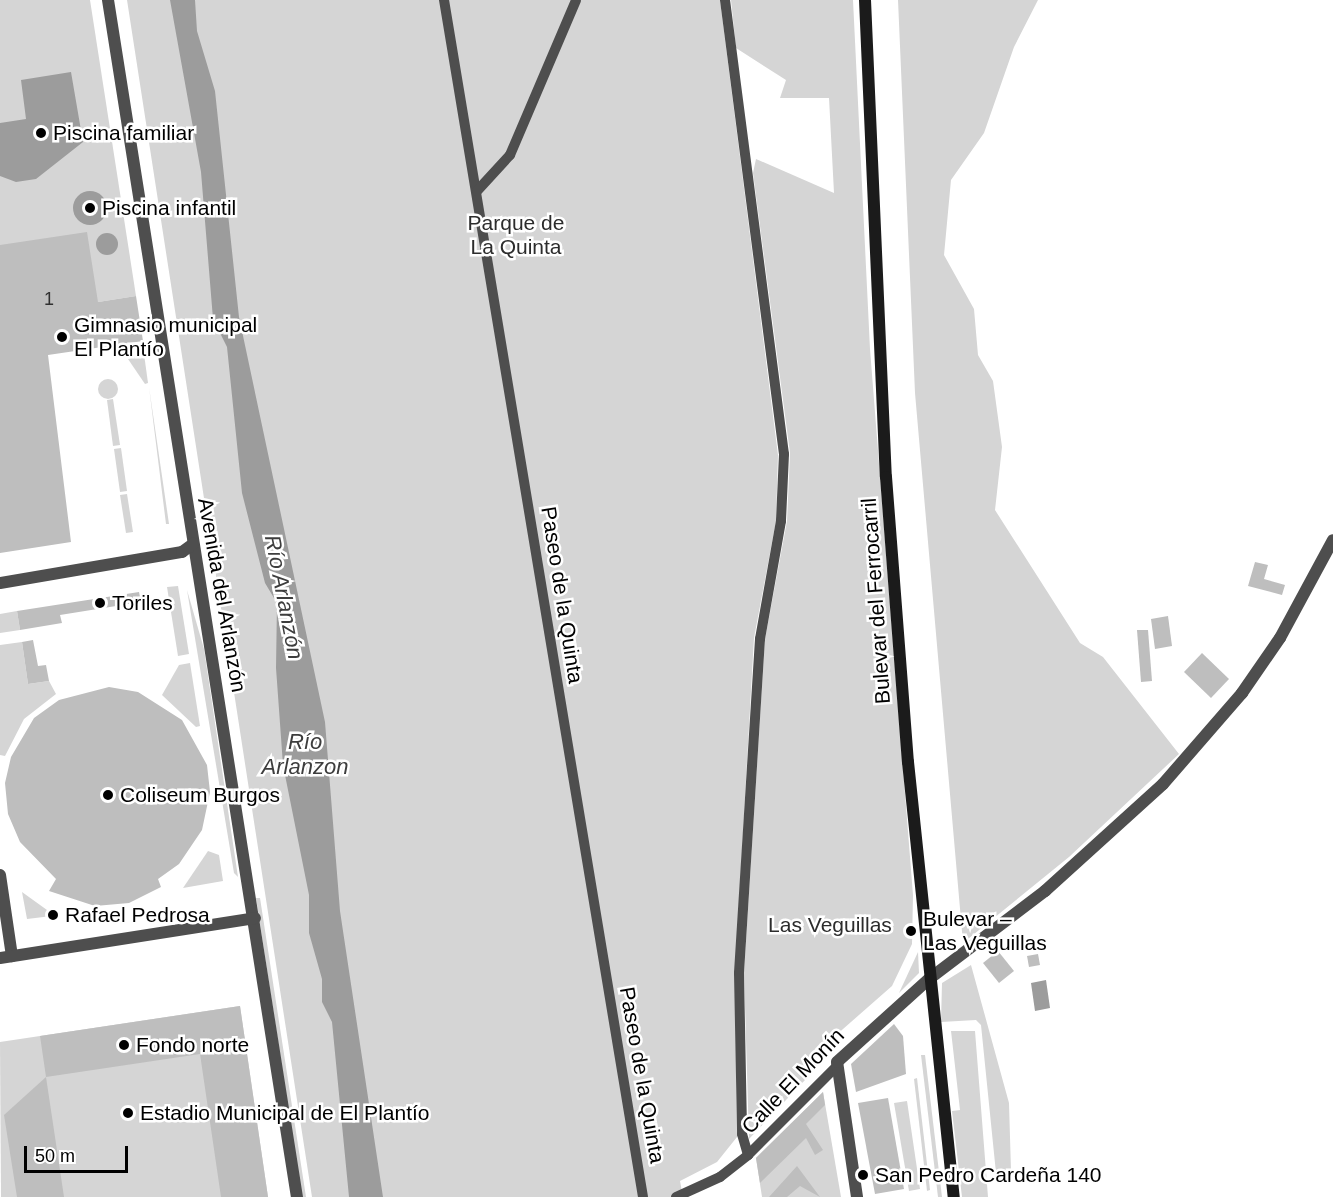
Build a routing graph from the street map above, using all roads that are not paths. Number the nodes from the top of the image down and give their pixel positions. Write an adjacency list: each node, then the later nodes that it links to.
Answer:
1 (108, 0): 7 (street, Avenida del Arlanzón)
2 (444, 0): 6 (street, Paseo de la Quinta)
3 (576, 0): 6 (street)
4 (725, 0): 18 (street)
5 (865, 0): 16 (main road, Bulevar del Ferrocarril)
6 (477, 191): 20 (street, Paseo de la Quinta)
7 (188, 521): 9 (street, Avenida del Arlanzón); 10 (street)
8 (1333, 540): 16 (street, Calle El Monín)
9 (193, 544): 10 (street); 12 (street, Avenida del Arlanzón)
10 (182, 552): 11 (street); 12 (street)
11 (0, 583)
12 (210, 632): 14 (street, Avenida del Arlanzón)
13 (0, 875): 15 (street)
14 (255, 918): 15 (street); 19 (street, Avenida del Arlanzón)
15 (6, 951)
16 (929, 979): 17 (street, Calle El Monín); 23 (main road, Bulevar del Ferrocarril)
17 (836, 1067): 18 (street, Calle El Monín); 22 (street)
18 (748, 1155): 21 (street, Calle El Monín)
19 (297, 1197)
20 (642, 1197)
21 (676, 1197)
22 (857, 1197)
23 (954, 1197)

